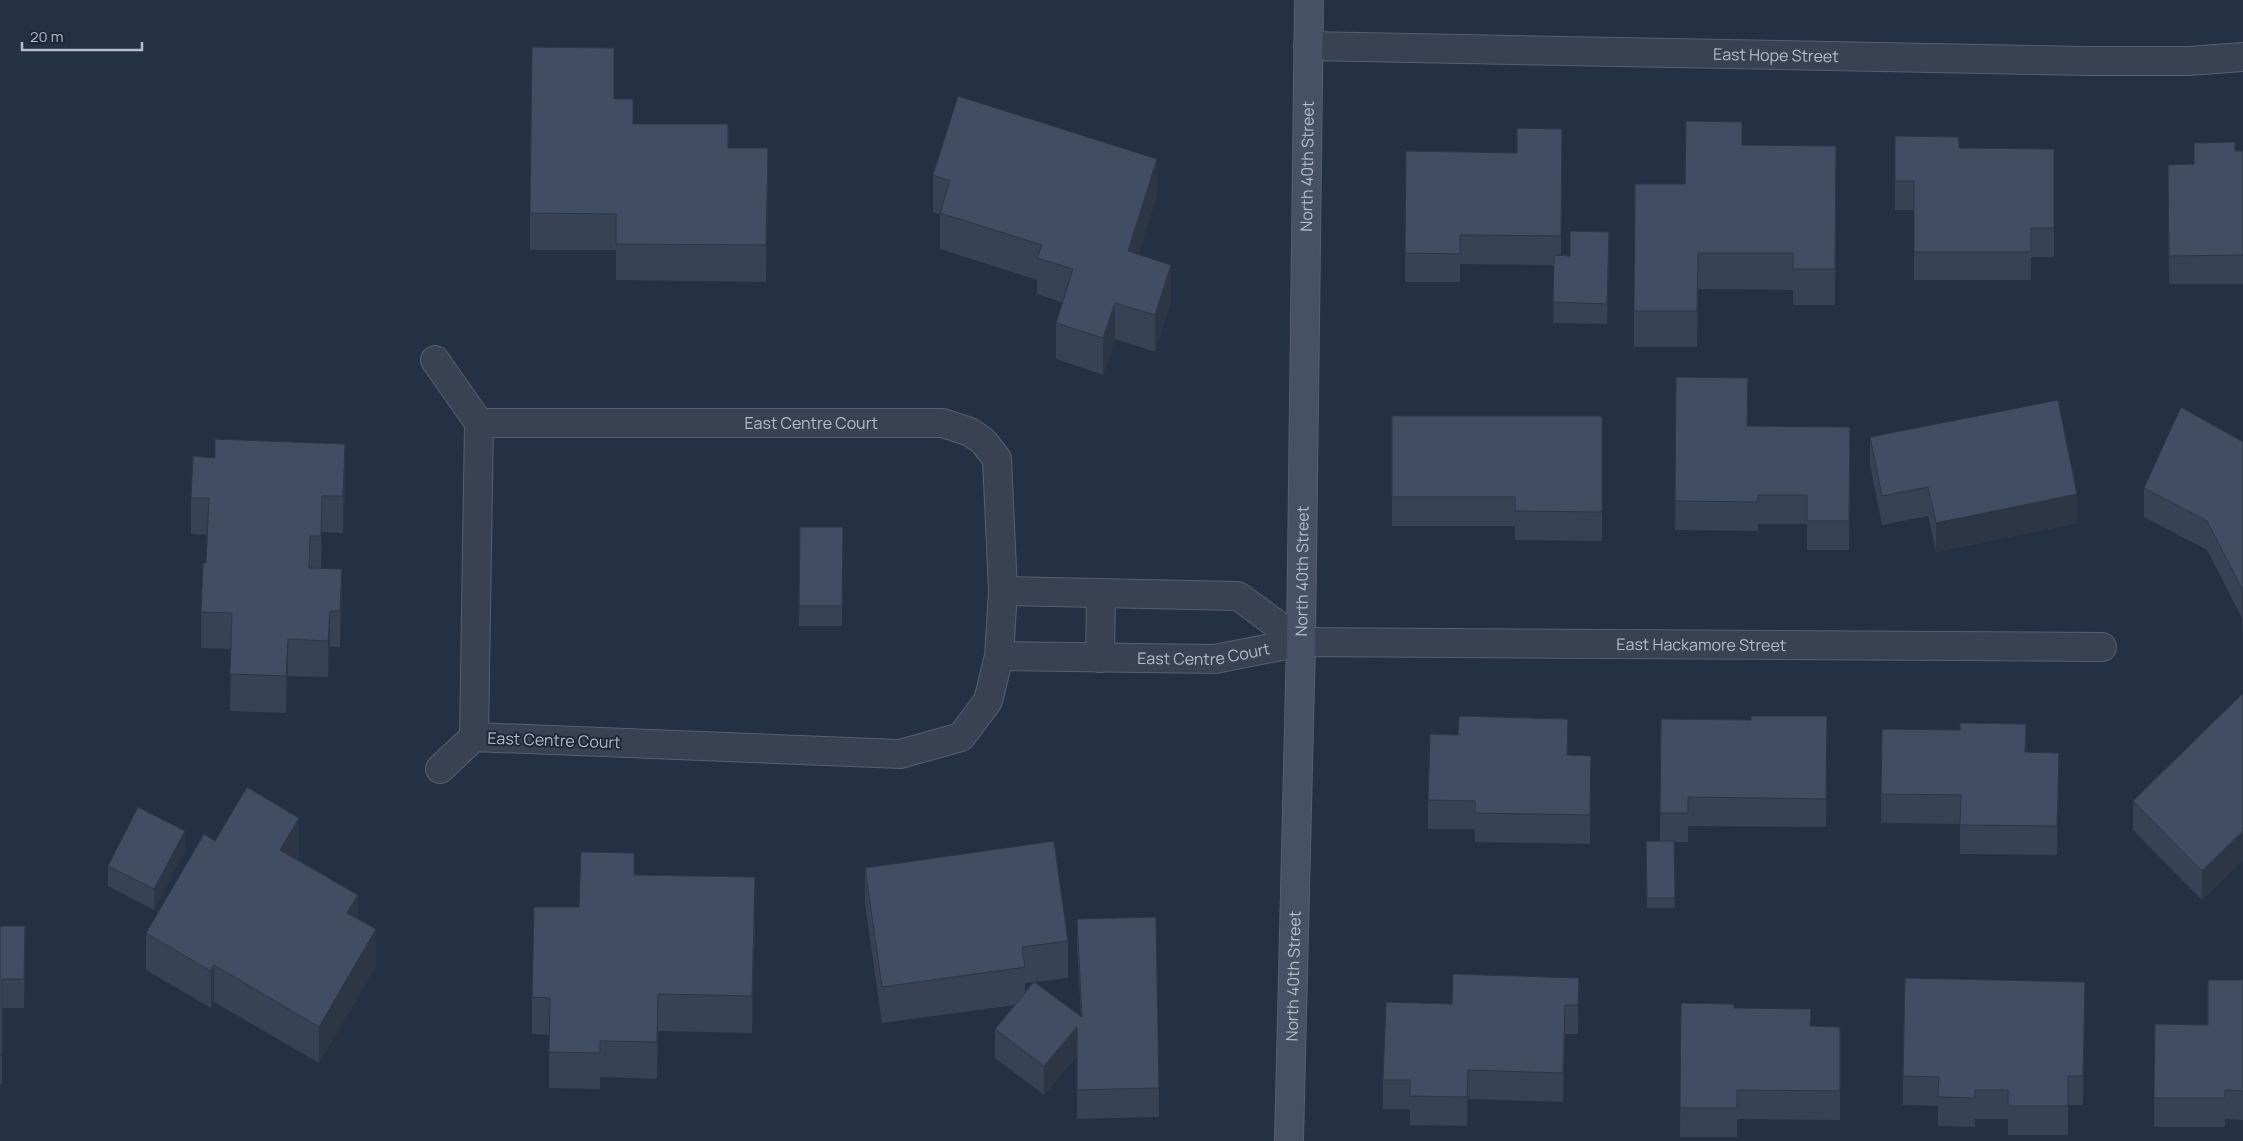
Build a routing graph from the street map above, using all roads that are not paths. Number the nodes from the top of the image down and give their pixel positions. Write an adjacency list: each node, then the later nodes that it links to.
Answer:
1 (1309, 0): 2 (street, North 40th Street)
2 (1308, 46): 3 (street, East Hope Street); 8 (street, North 40th Street)
3 (2243, 57)
4 (435, 360): 5 (street)
5 (479, 423): 6 (street, East Centre Court); 12 (street, East Centre Court)
6 (1003, 591): 7 (street, East Centre Court); 10 (street, East Centre Court)
7 (1101, 593): 8 (street, East Centre Court); 11 (street)
8 (1301, 642): 9 (street, East Hackamore Street); 11 (street, East Centre Court); 14 (street, North 40th Street)
9 (2102, 647)
10 (999, 656): 11 (street, East Centre Court); 12 (street, East Centre Court)
11 (1100, 658)
12 (474, 737): 13 (street, East Centre Court)
13 (440, 769)
14 (1289, 1141)

